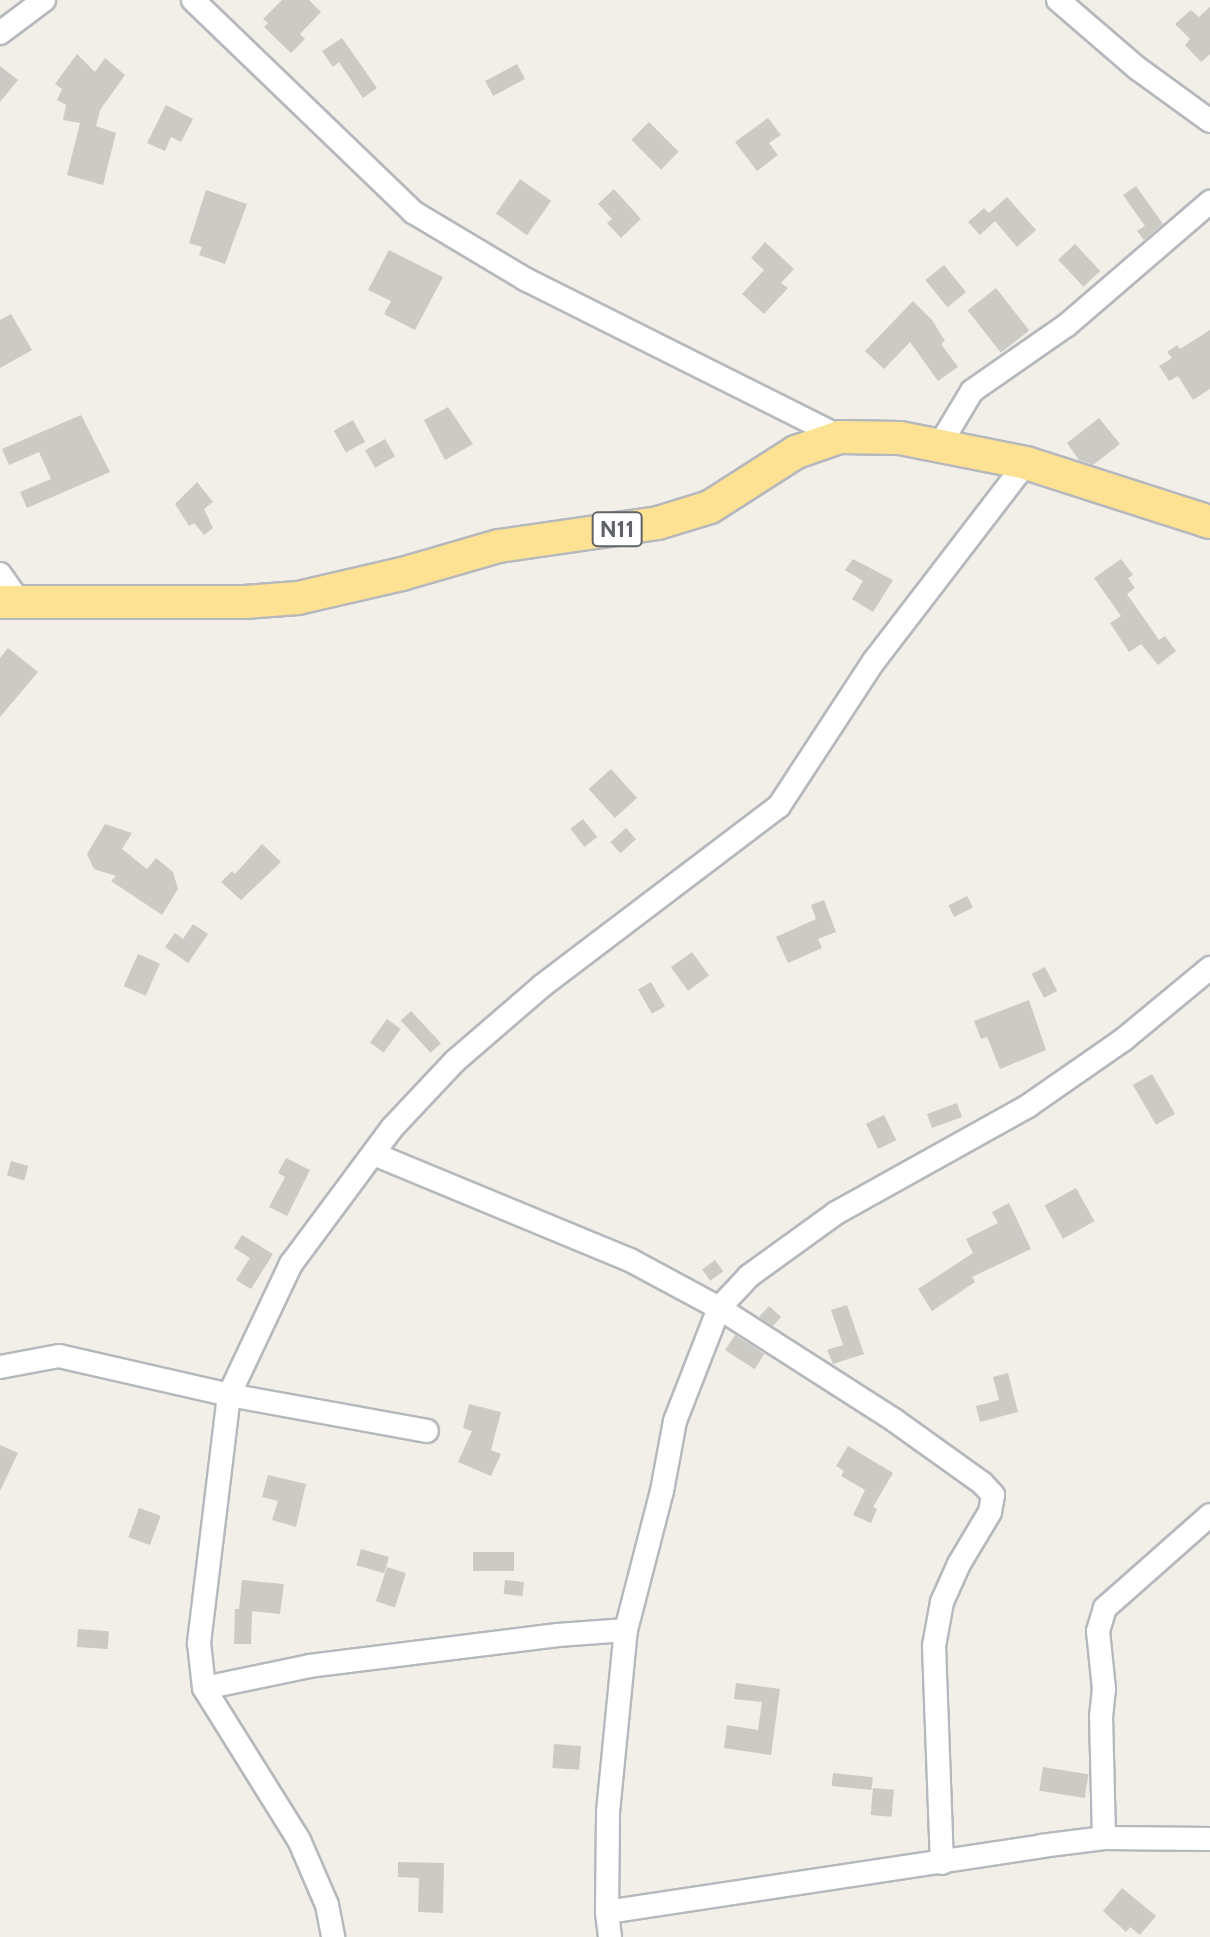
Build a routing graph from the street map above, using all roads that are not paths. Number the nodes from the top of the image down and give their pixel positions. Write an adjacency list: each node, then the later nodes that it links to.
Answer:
1 (44, 0): 4 (street)
2 (193, 0): 7 (street)
3 (1058, 0): 5 (street)
4 (0, 33)
5 (1210, 121)
6 (1210, 202): 8 (street)
7 (840, 437): 8 (highway, N11); 12 (highway, N11)
8 (939, 446): 9 (highway, N11)
9 (1026, 463): 10 (highway, N11); 14 (street)
10 (1210, 522)
11 (0, 574): 12 (street)
12 (10, 601)
13 (1210, 968): 15 (street)
14 (374, 1154): 15 (street); 17 (street)
15 (719, 1308): 20 (street); 24 (street)
16 (0, 1367): 17 (street)
17 (229, 1395): 18 (street); 21 (street)
18 (427, 1431)
19 (1210, 1515): 22 (street)
20 (626, 1630): 21 (street); 25 (street)
21 (204, 1688): 26 (street)
22 (1104, 1838): 23 (street); 24 (street)
23 (1210, 1839)
24 (942, 1863): 25 (street)
25 (607, 1912): 27 (street)
26 (333, 1937)
27 (610, 1937)

